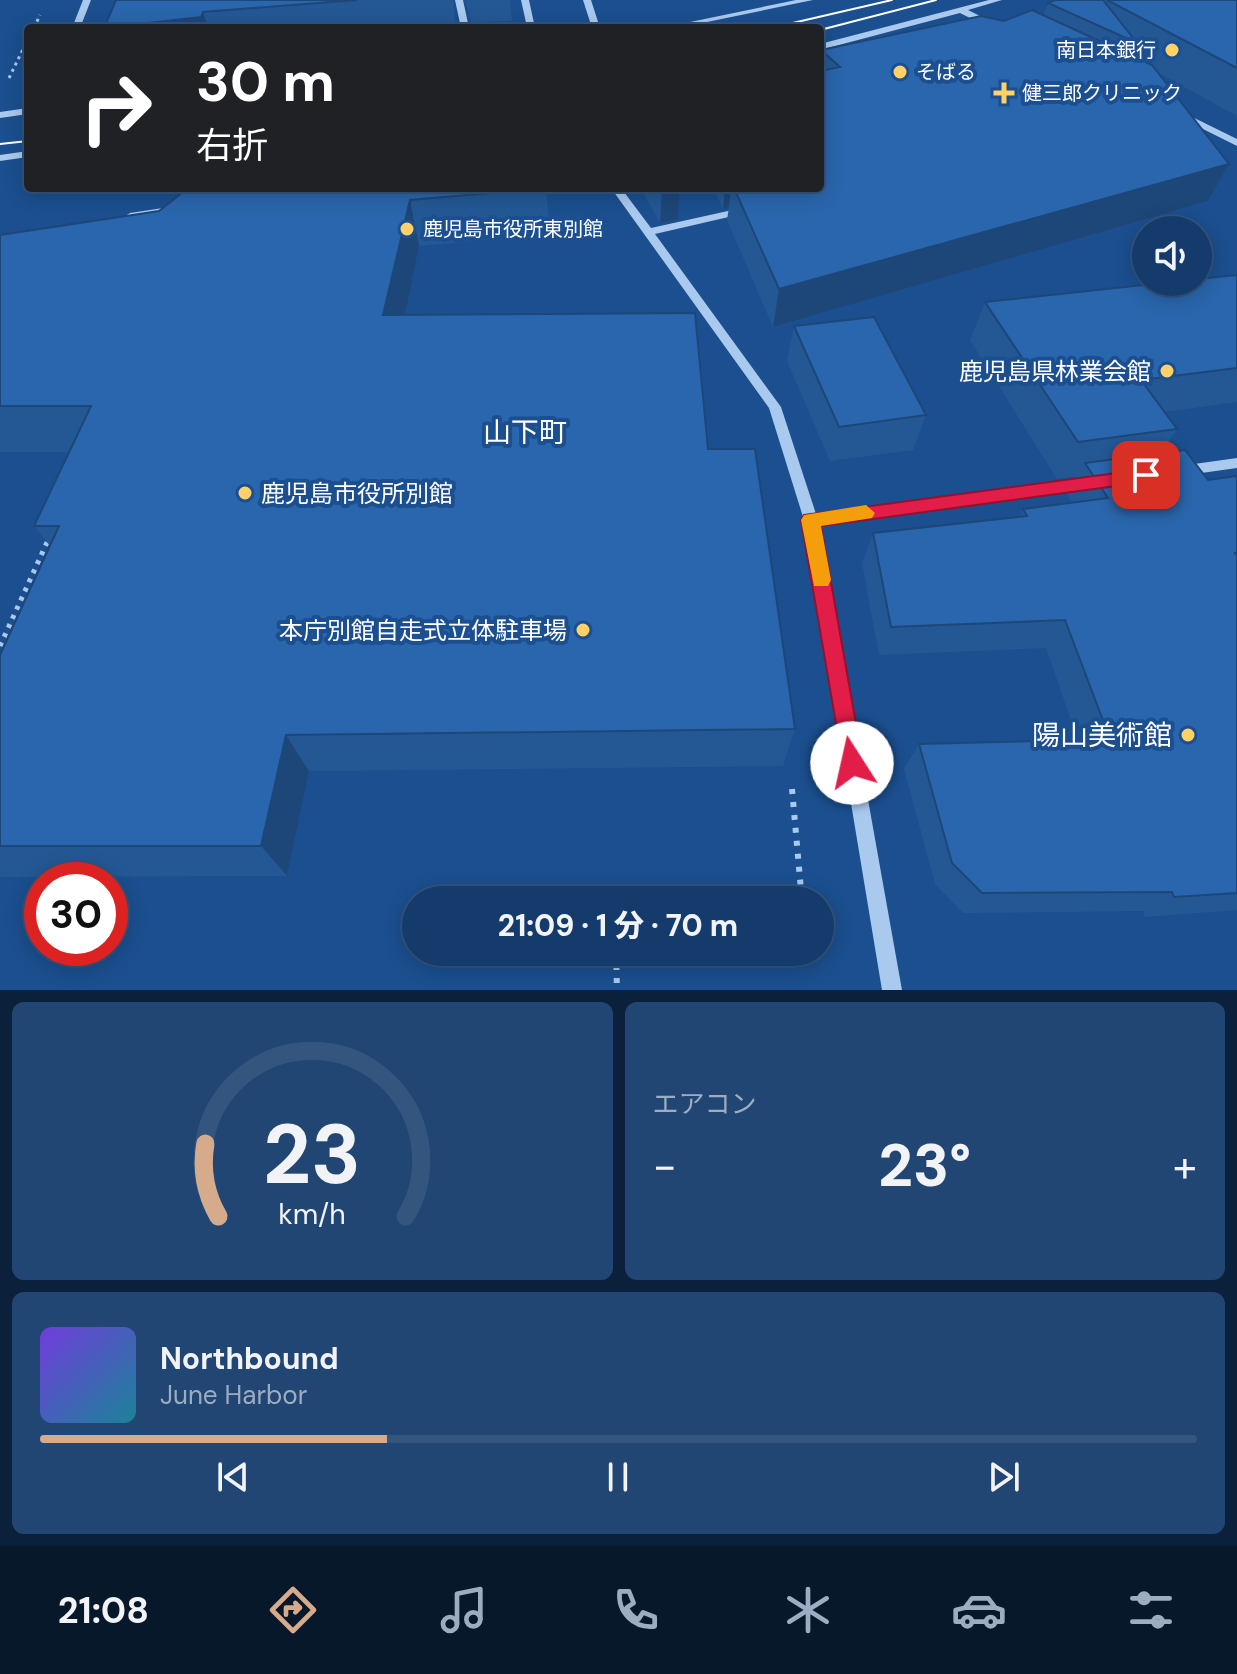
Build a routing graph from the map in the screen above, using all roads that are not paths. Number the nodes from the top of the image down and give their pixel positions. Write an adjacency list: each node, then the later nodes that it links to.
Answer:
1 (87, 0): 10 (street)
2 (459, 0): 11 (street)
3 (525, 0): 12 (street)
4 (587, 0): 13 (street)
5 (763, 0): 8 (street)
6 (809, 0): 8 (street)
7 (998, 0): 9 (street)
8 (772, 10): 14 (street)
9 (963, 11): 15 (street); 16 (street)
10 (78, 24)
11 (464, 24)
12 (530, 24)
13 (595, 24)
14 (689, 24)
15 (999, 29)
16 (824, 46)
17 (1168, 108): 20 (street)
18 (24, 112): 19 (street)
19 (0, 115)
20 (1237, 143)
21 (24, 154): 22 (street)
22 (0, 158)
23 (619, 192): 27 (street)
24 (761, 206): 27 (street)
25 (188, 207): 26 (street)
26 (121, 219)
27 (649, 232): 31 (street)
28 (1237, 463): 29 (street)
29 (1158, 474)
30 (1111, 480): 31 (street)
31 (811, 520): 32 (street)
32 (892, 990)

